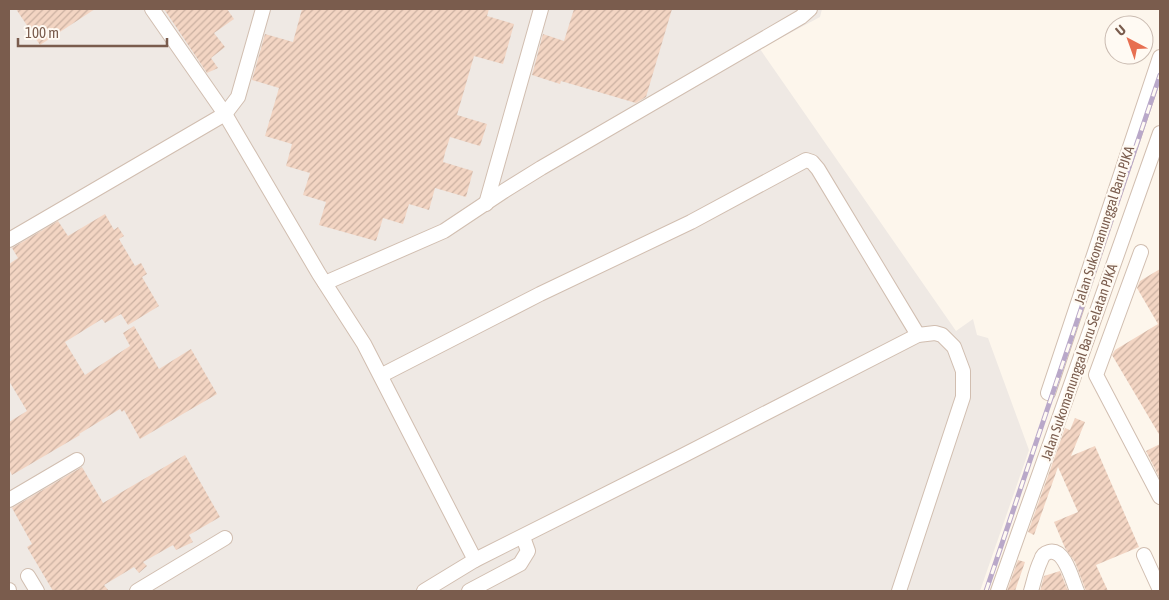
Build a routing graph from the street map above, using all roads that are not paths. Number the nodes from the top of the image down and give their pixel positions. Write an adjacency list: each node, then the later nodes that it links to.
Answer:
1 (152, 9): 6 (street)
2 (263, 9): 6 (street)
3 (541, 9): 8 (street)
4 (810, 9): 8 (street)
5 (1160, 57): 14 (street, Jalan Sukomanunggal Baru PJKA)
6 (226, 114): 9 (street); 11 (street)
7 (1160, 133): 29 (street, Jalan Sukomanunggal Baru Selatan PJKA)
8 (486, 204): 11 (street)
9 (9, 240)
10 (1141, 252): 16 (street)
11 (325, 283): 13 (street)
12 (918, 335): 13 (street); 18 (street); 28 (street)
13 (382, 375): 21 (street)
14 (1048, 393)
15 (77, 460): 17 (street)
16 (1160, 497)
17 (9, 500)
18 (523, 537): 21 (street); 27 (street)
19 (225, 538): 25 (street)
20 (1144, 555): 23 (street)
21 (475, 560): 26 (street)
22 (28, 576): 24 (street)
23 (1160, 590)
24 (37, 591)
25 (137, 591)
26 (424, 591)
27 (469, 591)
28 (899, 591)
29 (998, 591)
30 (1031, 591): 31 (street)
31 (1077, 591)

